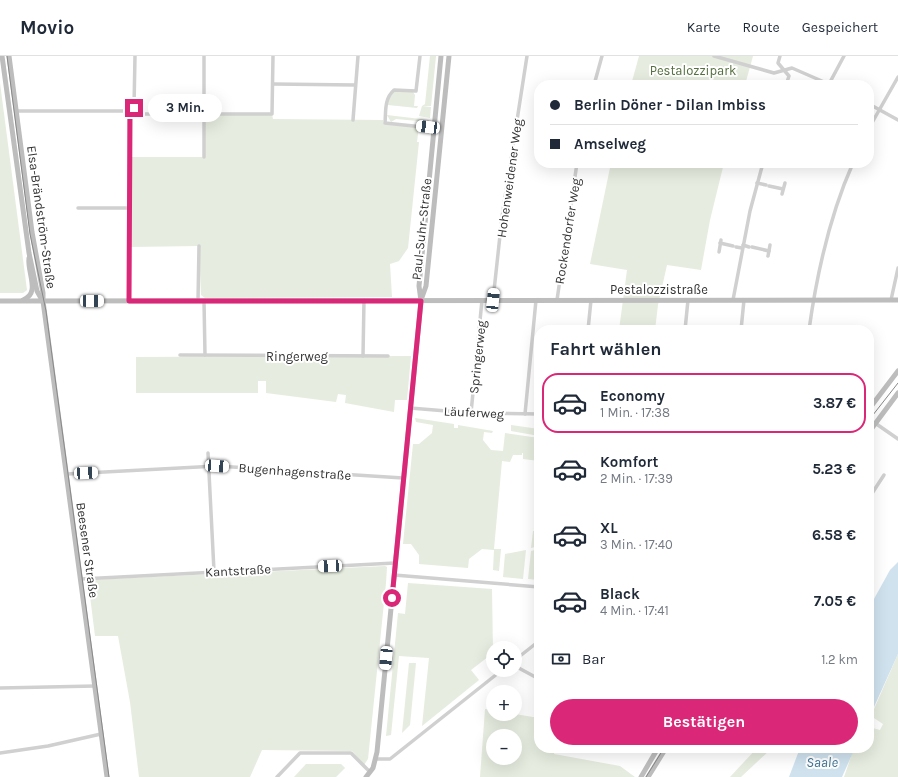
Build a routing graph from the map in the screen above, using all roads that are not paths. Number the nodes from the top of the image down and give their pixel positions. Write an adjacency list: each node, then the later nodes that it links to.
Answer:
1 (2, 56): 46 (street, Elsa-Brändström-Straße)
2 (9, 56): 25 (street, Elsa-Brändström-Straße)
3 (135, 56): 26 (street)
4 (204, 56): 27 (street)
5 (273, 56): 21 (street)
6 (358, 56): 22 (street)
7 (420, 56): 31 (street)
8 (441, 56): 31 (street, Paul-Suhr-Straße)
9 (448, 56): 32 (street, Paul-Suhr-Straße)
10 (528, 56): 51 (street, Hohenweidener Weg)
11 (602, 56): 17 (street)
12 (714, 56): 15 (street)
13 (780, 56): 15 (street)
14 (844, 56): 20 (street)
15 (783, 70): 18 (street); 19 (street)
16 (898, 77): 24 (street)
17 (595, 80)
18 (788, 80)
19 (820, 80)
20 (832, 80)
21 (273, 84): 22 (street); 27 (street)
22 (355, 85): 29 (street)
23 (874, 107): 24 (street)
24 (879, 110): 28 (street); 30 (street)
25 (16, 111): 26 (street); 63 (street, Elsa-Brändström-Straße)
26 (130, 114): 27 (street); 40 (street)
27 (204, 114): 33 (street)
28 (874, 119)
29 (353, 120)
30 (898, 120)
31 (433, 128): 32 (street); 67 (street, Paul-Suhr-Straße)
32 (442, 128): 67 (street, Paul-Suhr-Straße)
33 (204, 157)
34 (577, 168): 53 (street, Rockendorfer Weg)
35 (762, 168): 37 (street)
36 (850, 168): 58 (street)
37 (758, 183): 38 (street); 43 (street)
38 (785, 183)
39 (78, 208): 40 (street)
40 (129, 208): 64 (street)
41 (770, 245): 44 (street)
42 (199, 246): 65 (street)
43 (742, 247): 44 (street); 45 (street); 56 (street)
44 (769, 251): 47 (street)
45 (719, 252)
46 (30, 255): 62 (street); 63 (street, Elsa-Brändström-Straße)
47 (768, 256)
48 (898, 268): 59 (street)
49 (364, 300): 66 (street, Pestalozzistraße); 67 (street, Pestalozzistraße); 74 (street)
50 (482, 300): 51 (street, Pestalozzistraße); 67 (street, Pestalozzistraße); 80 (street, Springerweg)
51 (493, 300): 52 (street, Pestalozzistraße)
52 (536, 300): 53 (street, Pestalozzistraße); 81 (street)
53 (557, 300): 54 (street, Pestalozzistraße)
54 (591, 300): 55 (street, Pestalozzistraße); 68 (street)
55 (688, 300): 56 (street, Pestalozzistraße); 69 (street)
56 (733, 300): 57 (street, Pestalozzistraße)
57 (744, 300): 58 (street, Pestalozzistraße); 70 (street)
58 (813, 300): 59 (street, Pestalozzistraße); 71 (street)
59 (891, 300): 60 (street, Pestalozzistraße)
60 (898, 300)
61 (0, 301): 62 (street, Pestalozzistraße)
62 (20, 301): 63 (street, Pestalozzistraße)
63 (43, 301): 64 (street, Pestalozzistraße); 88 (street, Beesener Straße)
64 (129, 301): 65 (street, Pestalozzistraße)
65 (198, 301): 66 (street, Pestalozzistraße)
66 (204, 301): 73 (street)
67 (421, 301): 79 (street)
68 (588, 325)
69 (686, 325)
70 (742, 325)
71 (810, 325)
72 (180, 355): 73 (street, Ringerweg)
73 (205, 355): 74 (street, Ringerweg)
74 (363, 356): 75 (street, Ringerweg)
75 (388, 356)
76 (898, 371): 78 (street)
77 (898, 393): 83 (street)
78 (874, 402)
79 (410, 408): 80 (street, Läuferweg); 90 (street)
80 (471, 413): 81 (street, Läuferweg)
81 (525, 414): 82 (street, Läuferweg)
82 (534, 414)
83 (876, 423): 84 (street); 85 (street)
84 (874, 426)
85 (898, 439)
86 (208, 453): 87 (street)
87 (208, 466): 88 (street, Bugenhagenstraße); 90 (street, Bugenhagenstraße); 93 (street)
88 (67, 474): 95 (street, Beesener Straße)
89 (884, 475): 91 (street)
90 (403, 478): 92 (street)
91 (874, 490)
92 (395, 563): 93 (street, Kantstraße); 94 (street)
93 (214, 572): 95 (street, Kantstraße)
94 (394, 575): 96 (street); 108 (street)
95 (81, 579): 102 (street, Beesener Straße)
96 (534, 587)
97 (534, 645): 98 (street)
98 (522, 654)
99 (522, 670): 100 (street)
100 (534, 676)
101 (493, 677): 108 (street)
102 (95, 686): 103 (street); 104 (street, Beesener Straße)
103 (0, 688)
104 (101, 734): 105 (street); 110 (street, Beesener Straße)
105 (0, 753)
106 (655, 753): 113 (street)
107 (663, 753): 114 (street)
108 (376, 759): 109 (street)
109 (370, 772): 111 (street); 112 (street)
110 (107, 777)
111 (277, 777)
112 (366, 777)
113 (640, 777)
114 (648, 777)

